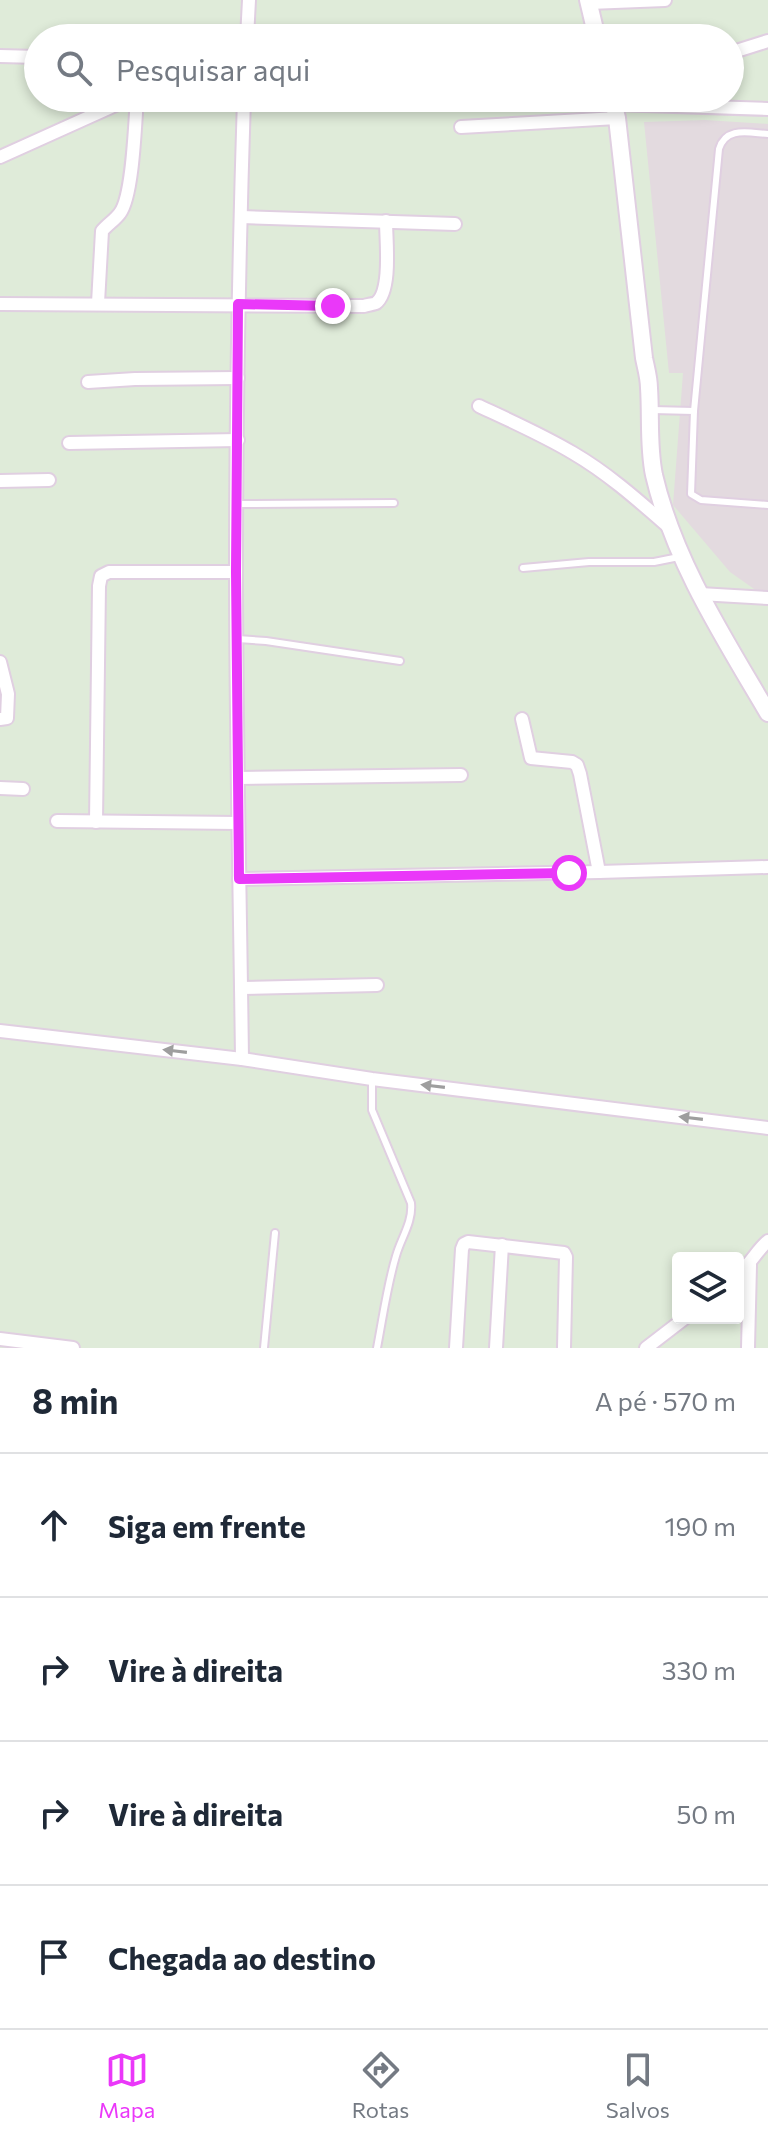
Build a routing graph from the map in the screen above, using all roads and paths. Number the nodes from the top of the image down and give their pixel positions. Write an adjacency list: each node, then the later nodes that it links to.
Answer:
1 (249, 0): 4 (street)
2 (665, 0): 3 (street)
3 (588, 2): 5 (street)
4 (248, 24)
5 (594, 24)
6 (768, 41): 7 (street)
7 (744, 49)
8 (0, 56): 9 (street)
9 (24, 57)
10 (744, 109): 11 (street)
11 (768, 109)
12 (102, 112): 19 (street)
13 (133, 112): 23 (street)
14 (244, 112): 20 (street)
15 (576, 112): 17 (street)
16 (615, 112): 29 (street)
17 (461, 127)
18 (768, 134): 30 (lane)
19 (0, 157)
20 (241, 217): 21 (street); 25 (street)
21 (386, 221): 22 (street); 25 (street)
22 (455, 224)
23 (98, 303): 24 (street); 25 (street)
24 (0, 304)
25 (238, 304): 26 (street)
26 (238, 378): 27 (street); 31 (street)
27 (88, 382)
28 (479, 406): 38 (street)
29 (648, 410): 30 (lane); 38 (street)
30 (694, 411): 37 (lane)
31 (238, 440): 32 (street); 36 (street)
32 (69, 443)
33 (49, 480): 34 (street)
34 (0, 481)
35 (394, 503): 36 (lane)
36 (237, 504): 41 (street)
37 (768, 505)
38 (671, 529): 39 (street)
39 (682, 556): 40 (lane); 42 (street)
40 (523, 568)
41 (236, 572): 44 (street); 55 (street)
42 (700, 594): 43 (street); 47 (street)
43 (768, 598)
44 (238, 639): 45 (lane); 51 (street)
45 (400, 661)
46 (0, 662): 48 (street)
47 (768, 713)
48 (0, 719)
49 (522, 719): 58 (street)
50 (461, 775): 51 (street)
51 (238, 778): 56 (street)
52 (0, 788): 53 (street)
53 (23, 789)
54 (57, 821): 55 (street)
55 (96, 822): 56 (street)
56 (238, 823): 59 (street)
57 (768, 867): 58 (street)
58 (599, 872): 59 (street)
59 (239, 879): 61 (street)
60 (377, 985): 61 (street)
61 (241, 988): 63 (street)
62 (0, 1031): 63 (street, one-way to 62)
63 (242, 1059): 64 (street)
64 (372, 1079): 65 (street, one-way to 64); 76 (lane)
65 (768, 1128)
66 (275, 1233): 75 (lane)
67 (768, 1241): 69 (street)
68 (502, 1245): 77 (street); 78 (street); 79 (street)
69 (750, 1265): 70 (street); 81 (street)
70 (744, 1270)
71 (677, 1324): 80 (street)
72 (0, 1339): 73 (street)
73 (43, 1346): 74 (street)
74 (73, 1348)
75 (264, 1348)
76 (377, 1348)
77 (456, 1348)
78 (496, 1348)
79 (564, 1348)
80 (646, 1348)
81 (748, 1348)

